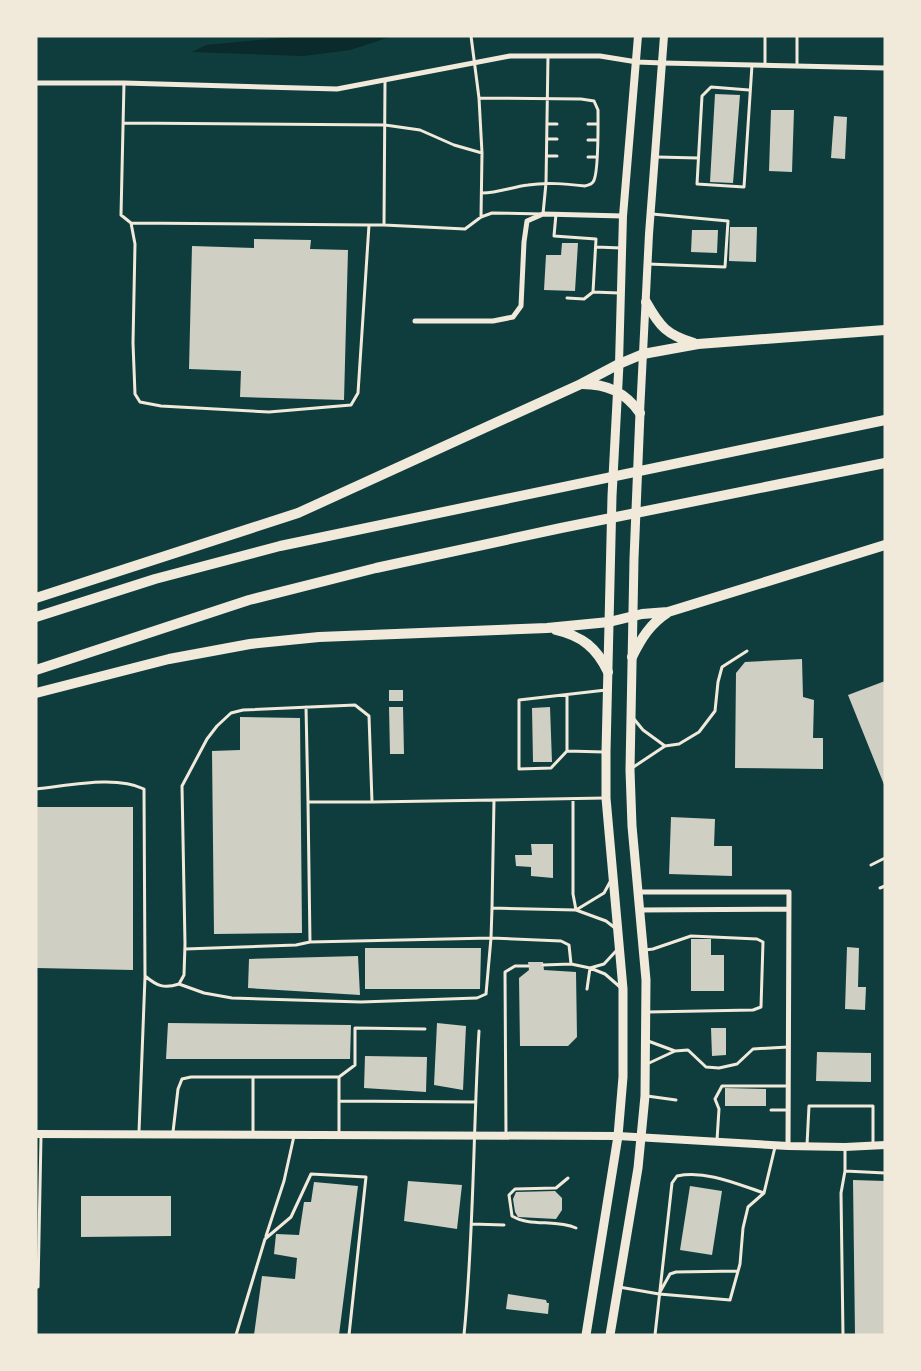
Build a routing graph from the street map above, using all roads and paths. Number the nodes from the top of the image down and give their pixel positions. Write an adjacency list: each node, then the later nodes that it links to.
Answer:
1 (471, 36): 7 (lane)
2 (638, 36): 8 (main road)
3 (664, 36): 9 (main road)
4 (765, 36): 11 (lane)
5 (797, 36): 12 (lane)
6 (548, 56): 7 (street); 8 (street); 19 (lane)
7 (473, 62): 14 (street); 18 (lane)
8 (637, 62): 9 (street); 42 (main road)
9 (663, 63): 10 (street); 35 (main road)
10 (752, 65): 11 (street); 17 (lane)
11 (765, 65): 12 (street)
12 (797, 66): 13 (street)
13 (885, 68)
14 (385, 79): 16 (street); 25 (lane)
15 (36, 83): 16 (street)
16 (124, 83): 20 (lane)
17 (749, 90): 36 (lane); 36 (lane)
18 (479, 98): 19 (lane); 30 (lane)
19 (548, 98): 21 (lane); 24 (lane)
20 (123, 123): 25 (lane); 44 (lane)
21 (547, 124): 22 (lane); 26 (lane)
22 (557, 124)
23 (588, 124): 24 (lane)
24 (598, 124): 29 (lane)
25 (385, 125): 30 (lane); 46 (lane)
26 (547, 139): 27 (lane); 31 (lane)
27 (557, 139)
28 (588, 140): 29 (lane)
29 (597, 140): 34 (lane)
30 (482, 153): 38 (lane)
31 (547, 156): 32 (lane); 37 (lane)
32 (557, 156)
33 (588, 157): 34 (lane)
34 (596, 157): 37 (lane)
35 (656, 157): 36 (lane); 41 (main road)
36 (698, 158)
37 (546, 183): 38 (lane); 39 (lane)
38 (482, 193): 43 (lane)
39 (543, 214): 40 (street); 43 (lane); 54 (street)
40 (556, 214): 42 (street); 47 (lane)
41 (650, 214): 49 (main road); 49 (lane)
42 (623, 216): 48 (main road)
43 (481, 217): 46 (lane)
44 (131, 222): 45 (lane); 45 (lane)
45 (369, 225): 46 (lane)
46 (384, 225)
47 (596, 246): 48 (lane); 50 (lane)
48 (622, 248): 51 (main road)
49 (648, 264): 53 (main road)
50 (593, 292): 51 (lane); 52 (lane)
51 (621, 293): 58 (main road)
52 (567, 298)
53 (646, 302): 56 (highway); 57 (main road)
54 (415, 321)
55 (885, 330): 56 (highway)
56 (698, 344): 57 (highway)
57 (643, 354): 58 (highway); 61 (main road)
58 (618, 364): 59 (highway); 60 (main road)
59 (581, 384): 60 (highway); 65 (highway)
60 (617, 391): 61 (highway); 69 (main road)
61 (640, 413): 67 (main road)
62 (885, 420): 68 (highway)
63 (885, 462): 73 (highway)
64 (885, 545): 66 (highway)
65 (36, 598)
66 (668, 612): 67 (highway); 72 (highway)
67 (633, 616): 69 (highway); 72 (main road)
68 (36, 617)
69 (609, 622): 70 (highway); 74 (main road)
70 (547, 628): 74 (highway); 76 (highway)
71 (747, 651): 80 (lane)
72 (632, 657): 79 (main road)
73 (36, 670)
74 (608, 672): 75 (main road)
75 (607, 690): 77 (lane); 82 (main road)
76 (36, 693)
77 (567, 695): 81 (lane); 81 (lane)
78 (306, 707): 88 (lane); 89 (lane); 104 (lane)
79 (631, 716): 80 (lane); 83 (main road)
80 (665, 746): 83 (lane)
81 (567, 751): 82 (lane)
82 (606, 752): 85 (main road)
83 (630, 770): 95 (main road)
84 (36, 789): 110 (lane)
85 (606, 798): 86 (lane); 92 (main road)
86 (573, 799): 87 (lane); 98 (lane)
87 (494, 800): 89 (lane); 96 (lane)
88 (308, 802): 89 (lane); 102 (lane)
89 (372, 802)
90 (885, 858): 91 (lane)
91 (871, 865)
92 (612, 878): 98 (lane); 100 (main road)
93 (885, 886): 94 (lane)
94 (879, 888)
95 (638, 892): 97 (street); 99 (main road)
96 (492, 908): 98 (lane); 101 (lane)
97 (789, 909): 99 (street); 118 (street)
98 (576, 910): 100 (lane)
99 (639, 910): 105 (main road)
100 (617, 929): 103 (main road)
101 (491, 938): 102 (lane); 106 (lane); 111 (lane)
102 (310, 942): 104 (lane)
103 (619, 947): 109 (lane); 113 (main road)
104 (185, 949): 111 (lane)
105 (643, 950): 114 (main road); 114 (lane)
106 (571, 964): 107 (lane); 109 (lane)
107 (543, 965)
108 (528, 966): 139 (lane)
109 (590, 968): 112 (lane); 113 (lane)
110 (145, 973): 111 (lane); 133 (lane)
111 (179, 984)
112 (587, 989)
113 (622, 989): 140 (main road)
114 (646, 1012): 117 (main road)
115 (425, 1029): 122 (lane)
116 (479, 1031): 129 (lane)
117 (646, 1040): 119 (lane); 120 (main road)
118 (788, 1047): 119 (lane); 123 (street)
119 (675, 1051): 120 (lane)
120 (646, 1064): 124 (main road)
121 (253, 1077): 122 (lane); 134 (lane); 135 (lane)
122 (339, 1077): 127 (lane)
123 (788, 1086): 126 (lane); 131 (street)
124 (645, 1096): 125 (lane); 141 (main road)
125 (676, 1100)
126 (715, 1100): 128 (lane); 142 (lane)
127 (339, 1101): 129 (lane); 137 (lane)
128 (708, 1101)
129 (475, 1102): 138 (lane)
130 (771, 1110): 131 (lane)
131 (788, 1110): 145 (street)
132 (38, 1134): 133 (main road); 158 (lane)
133 (139, 1134): 134 (main road)
134 (173, 1134): 135 (main road)
135 (253, 1134): 136 (main road)
136 (295, 1134): 137 (main road); 156 (lane)
137 (339, 1135): 138 (main road)
138 (474, 1135): 139 (main road); 153 (lane)
139 (506, 1136): 140 (main road)
140 (618, 1136): 141 (main road); 164 (main road)
141 (642, 1137): 142 (main road); 159 (main road)
142 (717, 1142): 143 (main road)
143 (776, 1145): 145 (main road); 152 (lane)
144 (885, 1145): 147 (main road)
145 (788, 1146): 146 (main road)
146 (807, 1146): 147 (lane); 148 (main road)
147 (873, 1146): 148 (main road)
148 (845, 1147): 149 (lane)
149 (845, 1172): 150 (lane); 167 (lane)
150 (885, 1173)
151 (568, 1178): 155 (lane)
152 (764, 1193): 157 (lane); 160 (lane)
153 (472, 1224): 154 (lane); 163 (lane)
154 (504, 1225)
155 (576, 1228)
156 (265, 1239): 161 (lane); 162 (lane)
157 (738, 1271): 160 (lane); 160 (lane)
158 (36, 1287)
159 (618, 1287): 160 (lane); 165 (main road)
160 (659, 1294): 166 (lane)
161 (236, 1335)
162 (349, 1335)
163 (464, 1335)
164 (586, 1335)
165 (609, 1335)
166 (655, 1335)
167 (843, 1335)

